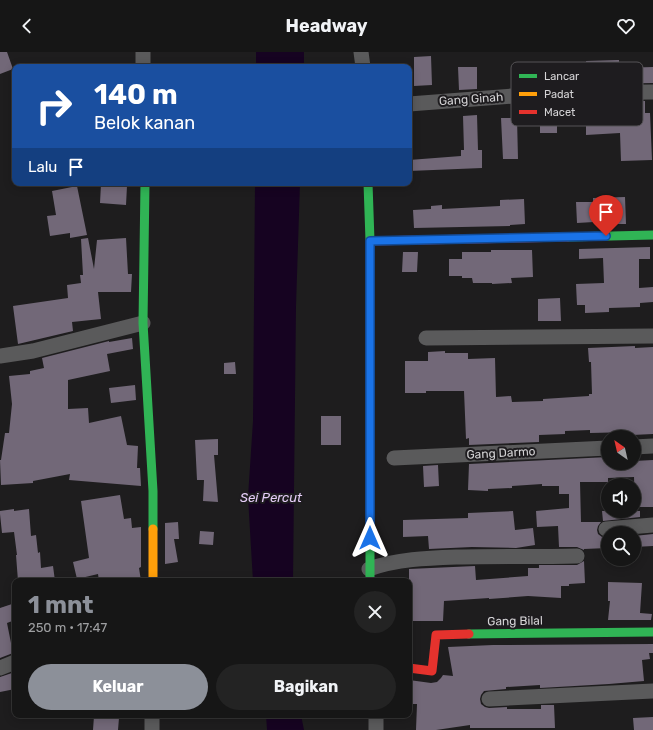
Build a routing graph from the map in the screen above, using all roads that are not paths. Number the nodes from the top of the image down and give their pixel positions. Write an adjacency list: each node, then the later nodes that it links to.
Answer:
1 (143, 52): 3 (street)
2 (361, 52): 4 (street)
3 (143, 64)
4 (363, 64)
5 (643, 92): 6 (street, Gang Ginah)
6 (653, 92)
7 (511, 96): 8 (street, Gang Ginah)
8 (412, 104)
9 (145, 186): 13 (street)
10 (368, 186): 12 (street)
11 (653, 235): 12 (street)
12 (370, 241): 24 (street)
13 (143, 323): 16 (street); 25 (street)
14 (653, 336): 15 (street)
15 (426, 338)
16 (0, 359)
17 (653, 446): 18 (street)
18 (641, 447)
19 (601, 448): 20 (street, Gang Darmo)
20 (394, 458)
21 (653, 525): 22 (street)
22 (641, 526)
23 (577, 556): 24 (street)
24 (370, 575)
25 (153, 578)
26 (653, 632): 29 (street, Gang Bilal)
27 (12, 663): 28 (street)
28 (0, 668)
29 (412, 668)
30 (653, 691): 31 (street)
31 (488, 699)
32 (152, 718): 34 (street)
33 (376, 718): 35 (street)
34 (152, 730)
35 (376, 730)

